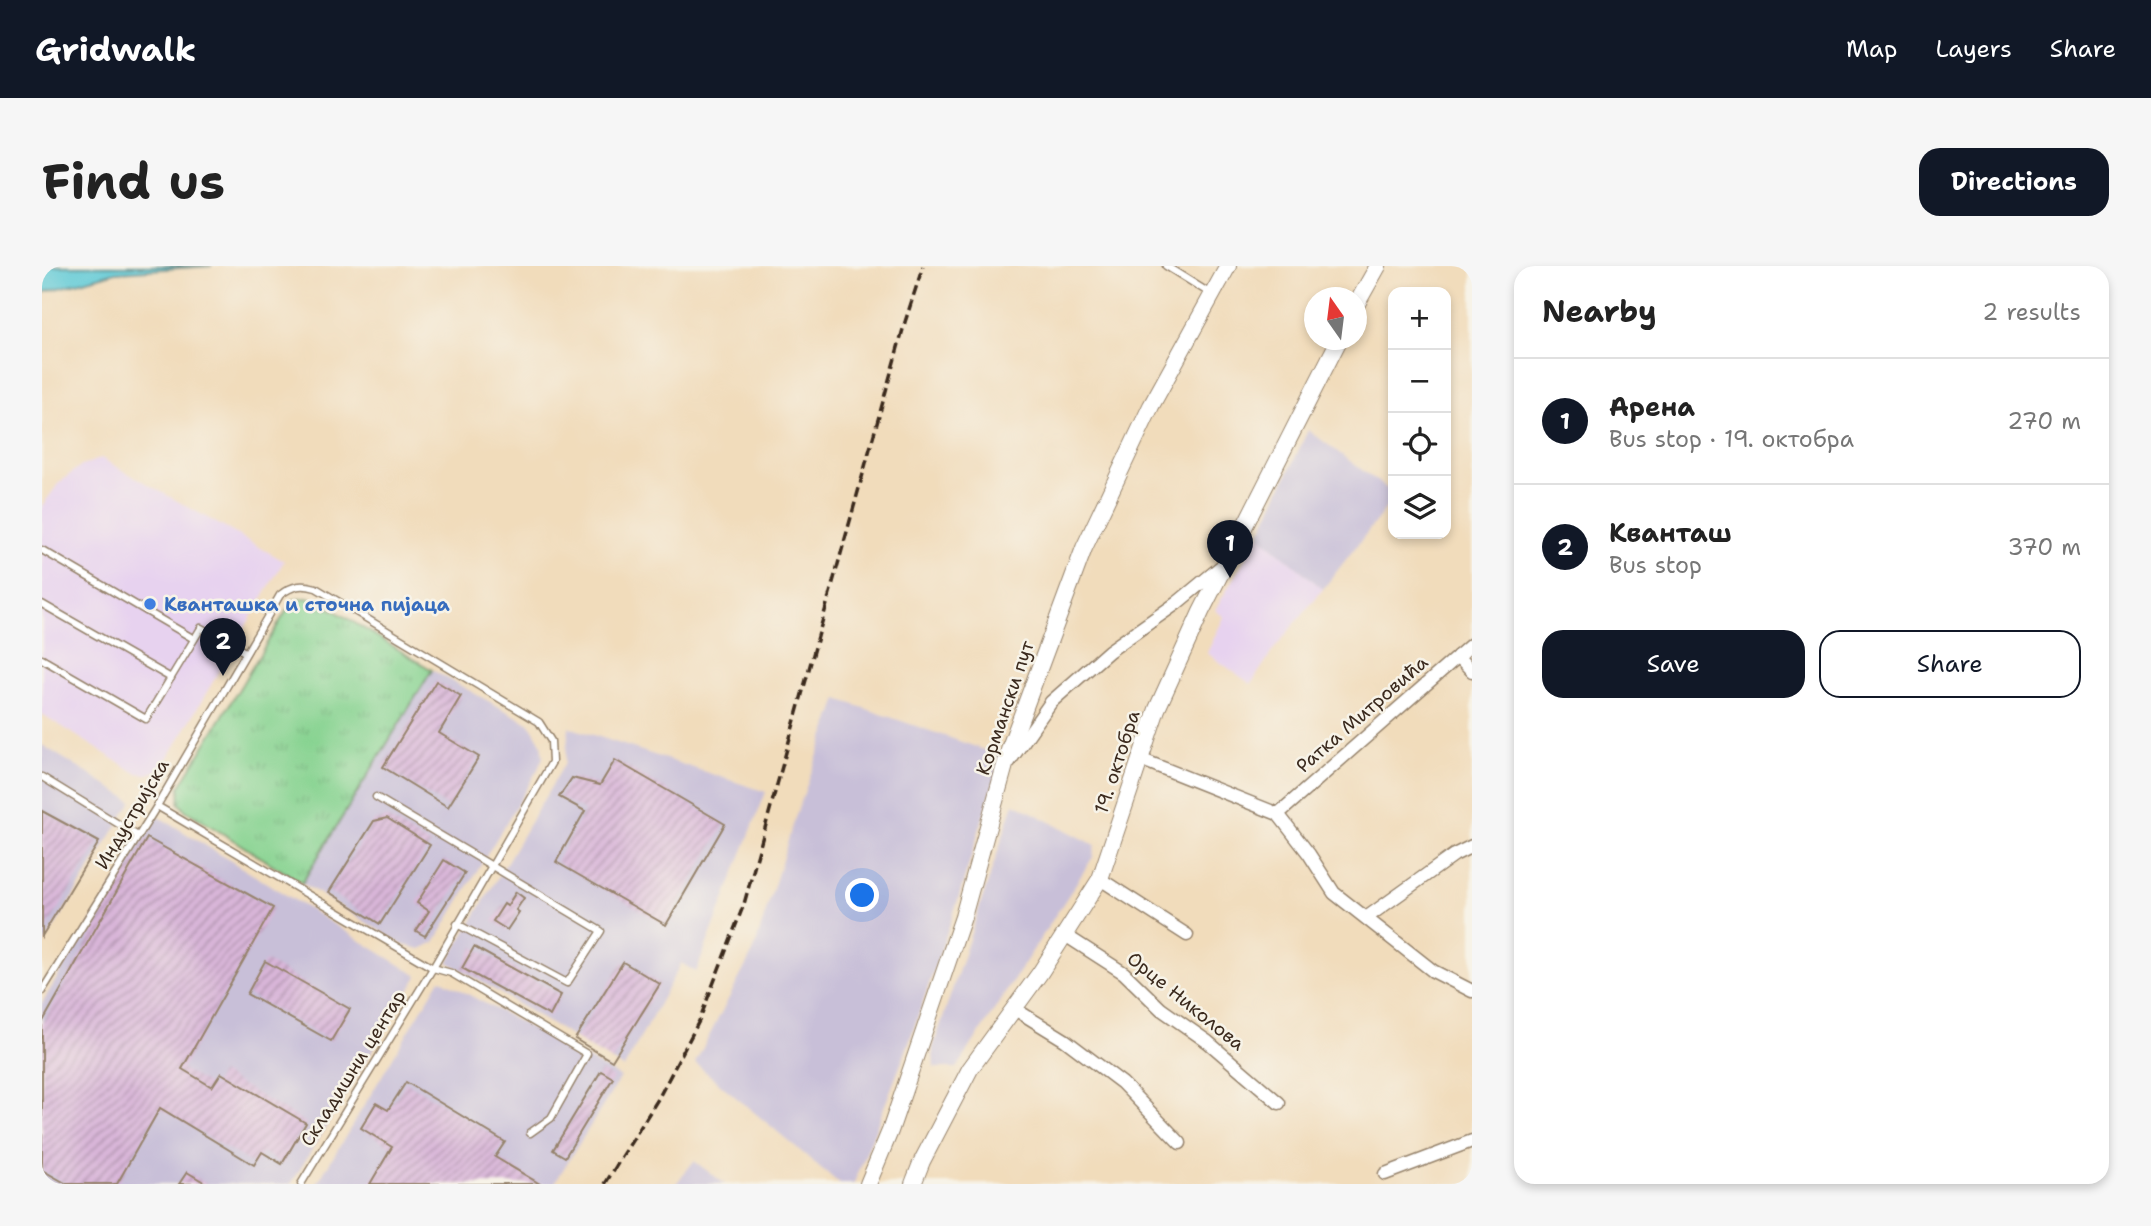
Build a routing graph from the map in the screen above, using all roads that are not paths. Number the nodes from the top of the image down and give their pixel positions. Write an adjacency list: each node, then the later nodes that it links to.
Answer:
1 (1166, 266): 5 (lane)
2 (1228, 266): 5 (street, Кормански пут)
3 (1378, 266): 4 (street)
4 (1366, 287)
5 (1212, 295): 18 (street, Кормански пут)
6 (1334, 350): 8 (street, 19. октобра)
7 (42, 550): 10 (lane)
8 (1226, 562): 17 (street, 19. октобра); 18 (street)
9 (42, 604): 16 (lane)
10 (194, 639): 12 (lane); 16 (lane)
11 (1472, 644): 13 (street, Ратка Митровића)
12 (245, 652): 21 (lane, Индустријска); 25 (lane, Индустријска)
13 (1458, 656): 15 (street); 22 (street, Ратка Митровића)
14 (42, 659): 16 (lane)
15 (1472, 671)
16 (171, 678)
17 (1140, 759): 22 (street); 26 (street, 19. октобра)
18 (1005, 768): 41 (street, Кормански пут)
19 (42, 777): 23 (lane)
20 (376, 797): 25 (lane)
21 (157, 806): 23 (lane, Индустријска); 31 (lane)
22 (1278, 814): 27 (street)
23 (138, 836): 33 (lane, Индустријска)
24 (1472, 846): 27 (street)
25 (492, 864): 28 (lane, Складишни центар); 28 (lane)
26 (1100, 879): 29 (street, 19. октобра); 30 (street)
27 (1366, 918): 32 (street)
28 (457, 924): 31 (lane, Складишни центар)
29 (1065, 935): 34 (street, 19. октобра); 35 (street, Орце Николова)
30 (1187, 935)
31 (433, 968): 36 (lane); 40 (lane, Складишни центар)
32 (1469, 986)
33 (42, 991)
34 (1013, 1008): 38 (street); 42 (street, 19. октобра)
35 (1279, 1103)
36 (530, 1133)
37 (1472, 1142): 39 (street)
38 (1180, 1143)
39 (1385, 1174)
40 (301, 1184)
41 (868, 1184)
42 (913, 1184)

